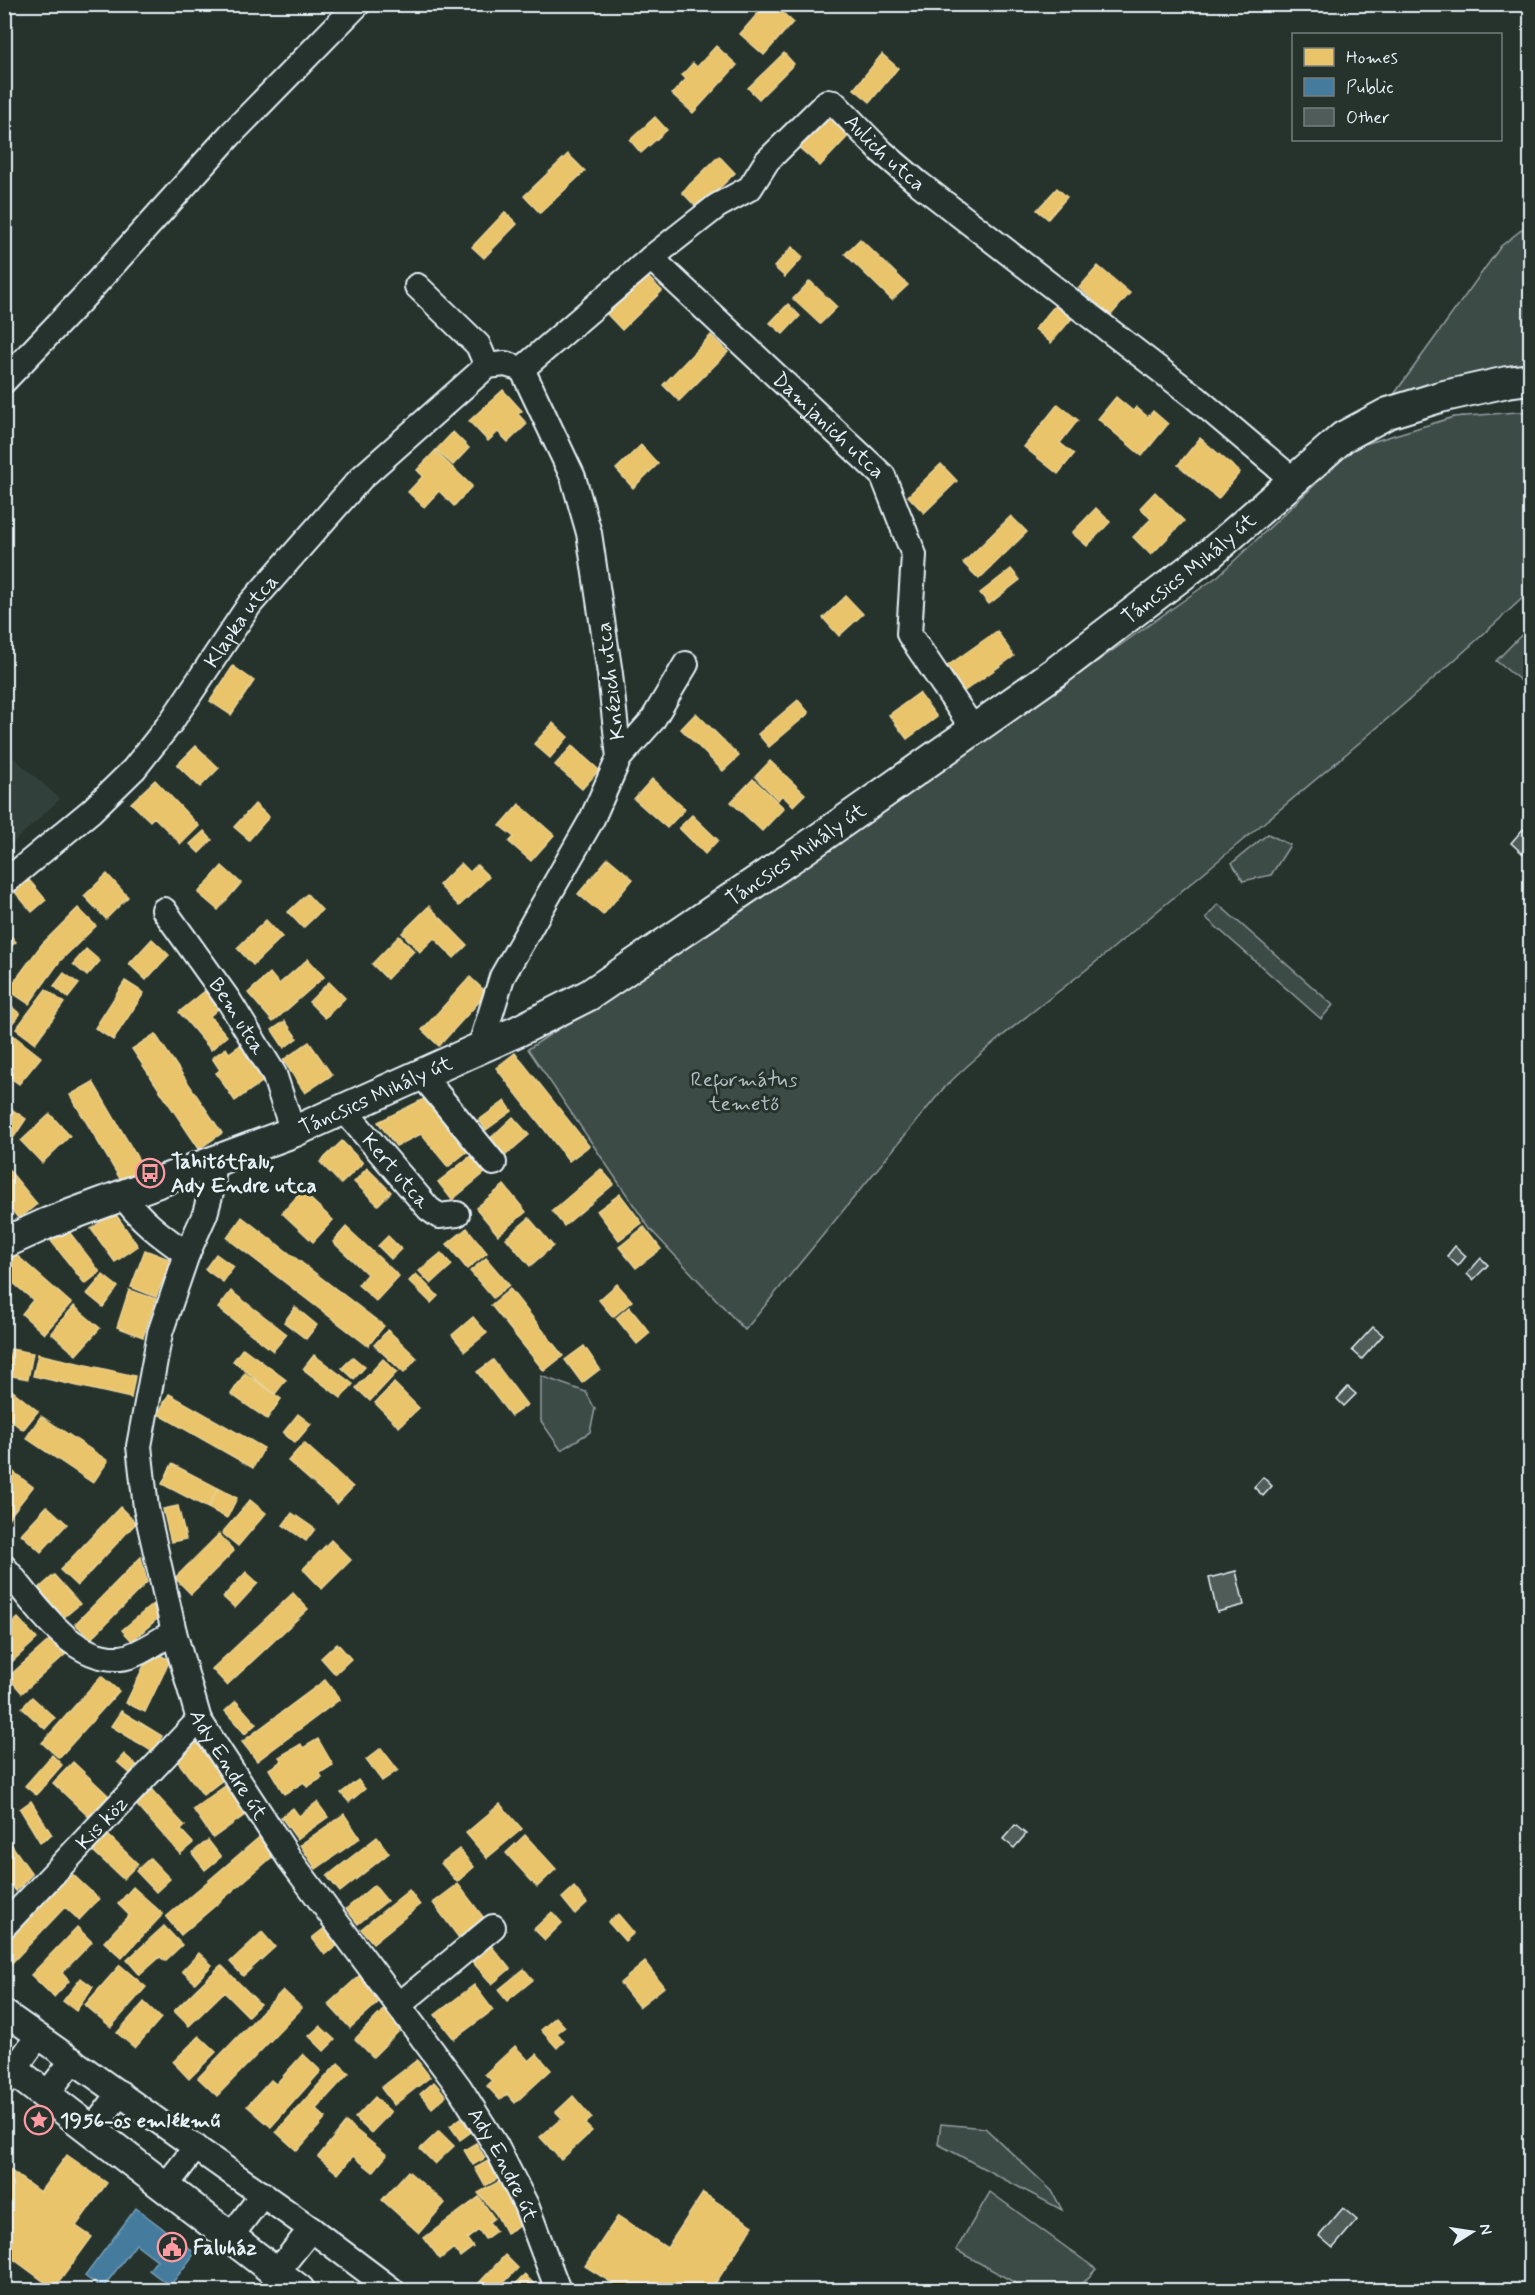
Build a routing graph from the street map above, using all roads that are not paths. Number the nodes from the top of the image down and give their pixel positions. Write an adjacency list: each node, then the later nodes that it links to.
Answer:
1 (358, 4): 7 (street)
2 (651, 258): 5 (street, Aulich utca); 8 (street, Aulich utca); 10 (street, Damjanich utca)
3 (417, 286): 4 (street)
4 (487, 366): 5 (street); 12 (street, Klapka utca)
5 (522, 369): 11 (street, Knézich utca)
6 (1530, 379): 8 (main road, Táncsics Mihály út)
7 (4, 381)
8 (1293, 480): 10 (main road, Táncsics Mihály út)
9 (686, 664): 11 (street)
10 (974, 730): 14 (main road, Táncsics Mihály út)
11 (618, 758): 14 (street, Knézich utca)
12 (4, 883)
13 (164, 910): 17 (street, Bem utca)
14 (480, 1048): 15 (main road, Táncsics Mihály út)
15 (421, 1074): 16 (main road, Táncsics Mihály út); 18 (street)
16 (344, 1110): 17 (main road, Táncsics Mihály út); 21 (street, Kert utca)
17 (293, 1132): 19 (main road, Táncsics Mihály út)
18 (494, 1163)
19 (211, 1164): 20 (main road, Táncsics Mihály út); 23 (street, Ady Endre út)
20 (122, 1194): 22 (main road, Táncsics Mihály út); 23 (street)
21 (457, 1214)
22 (4, 1243)
23 (187, 1254): 25 (street, Ady Endre út)
24 (4, 1567): 25 (street)
25 (174, 1632): 26 (street, Ady Endre út)
26 (199, 1720): 27 (street, Kis köz); 29 (street, Ady Endre út)
27 (4, 1926)
28 (493, 1927): 29 (street)
29 (399, 2005): 44 (street, Ady Endre út)
30 (4, 2012): 31 (street)
31 (38, 2036): 32 (street); 33 (street)
32 (73, 2060): 34 (street); 35 (street)
33 (8, 2072): 35 (main road)
34 (120, 2093): 36 (street); 37 (street)
35 (46, 2095): 36 (main road)
36 (92, 2130): 38 (main road)
37 (196, 2147): 38 (street); 39 (street)
38 (165, 2187): 41 (main road)
39 (263, 2194): 40 (street); 41 (street)
40 (311, 2229): 42 (street); 43 (street)
41 (230, 2237): 42 (main road)
42 (288, 2282)
43 (392, 2290)
44 (558, 2290)

